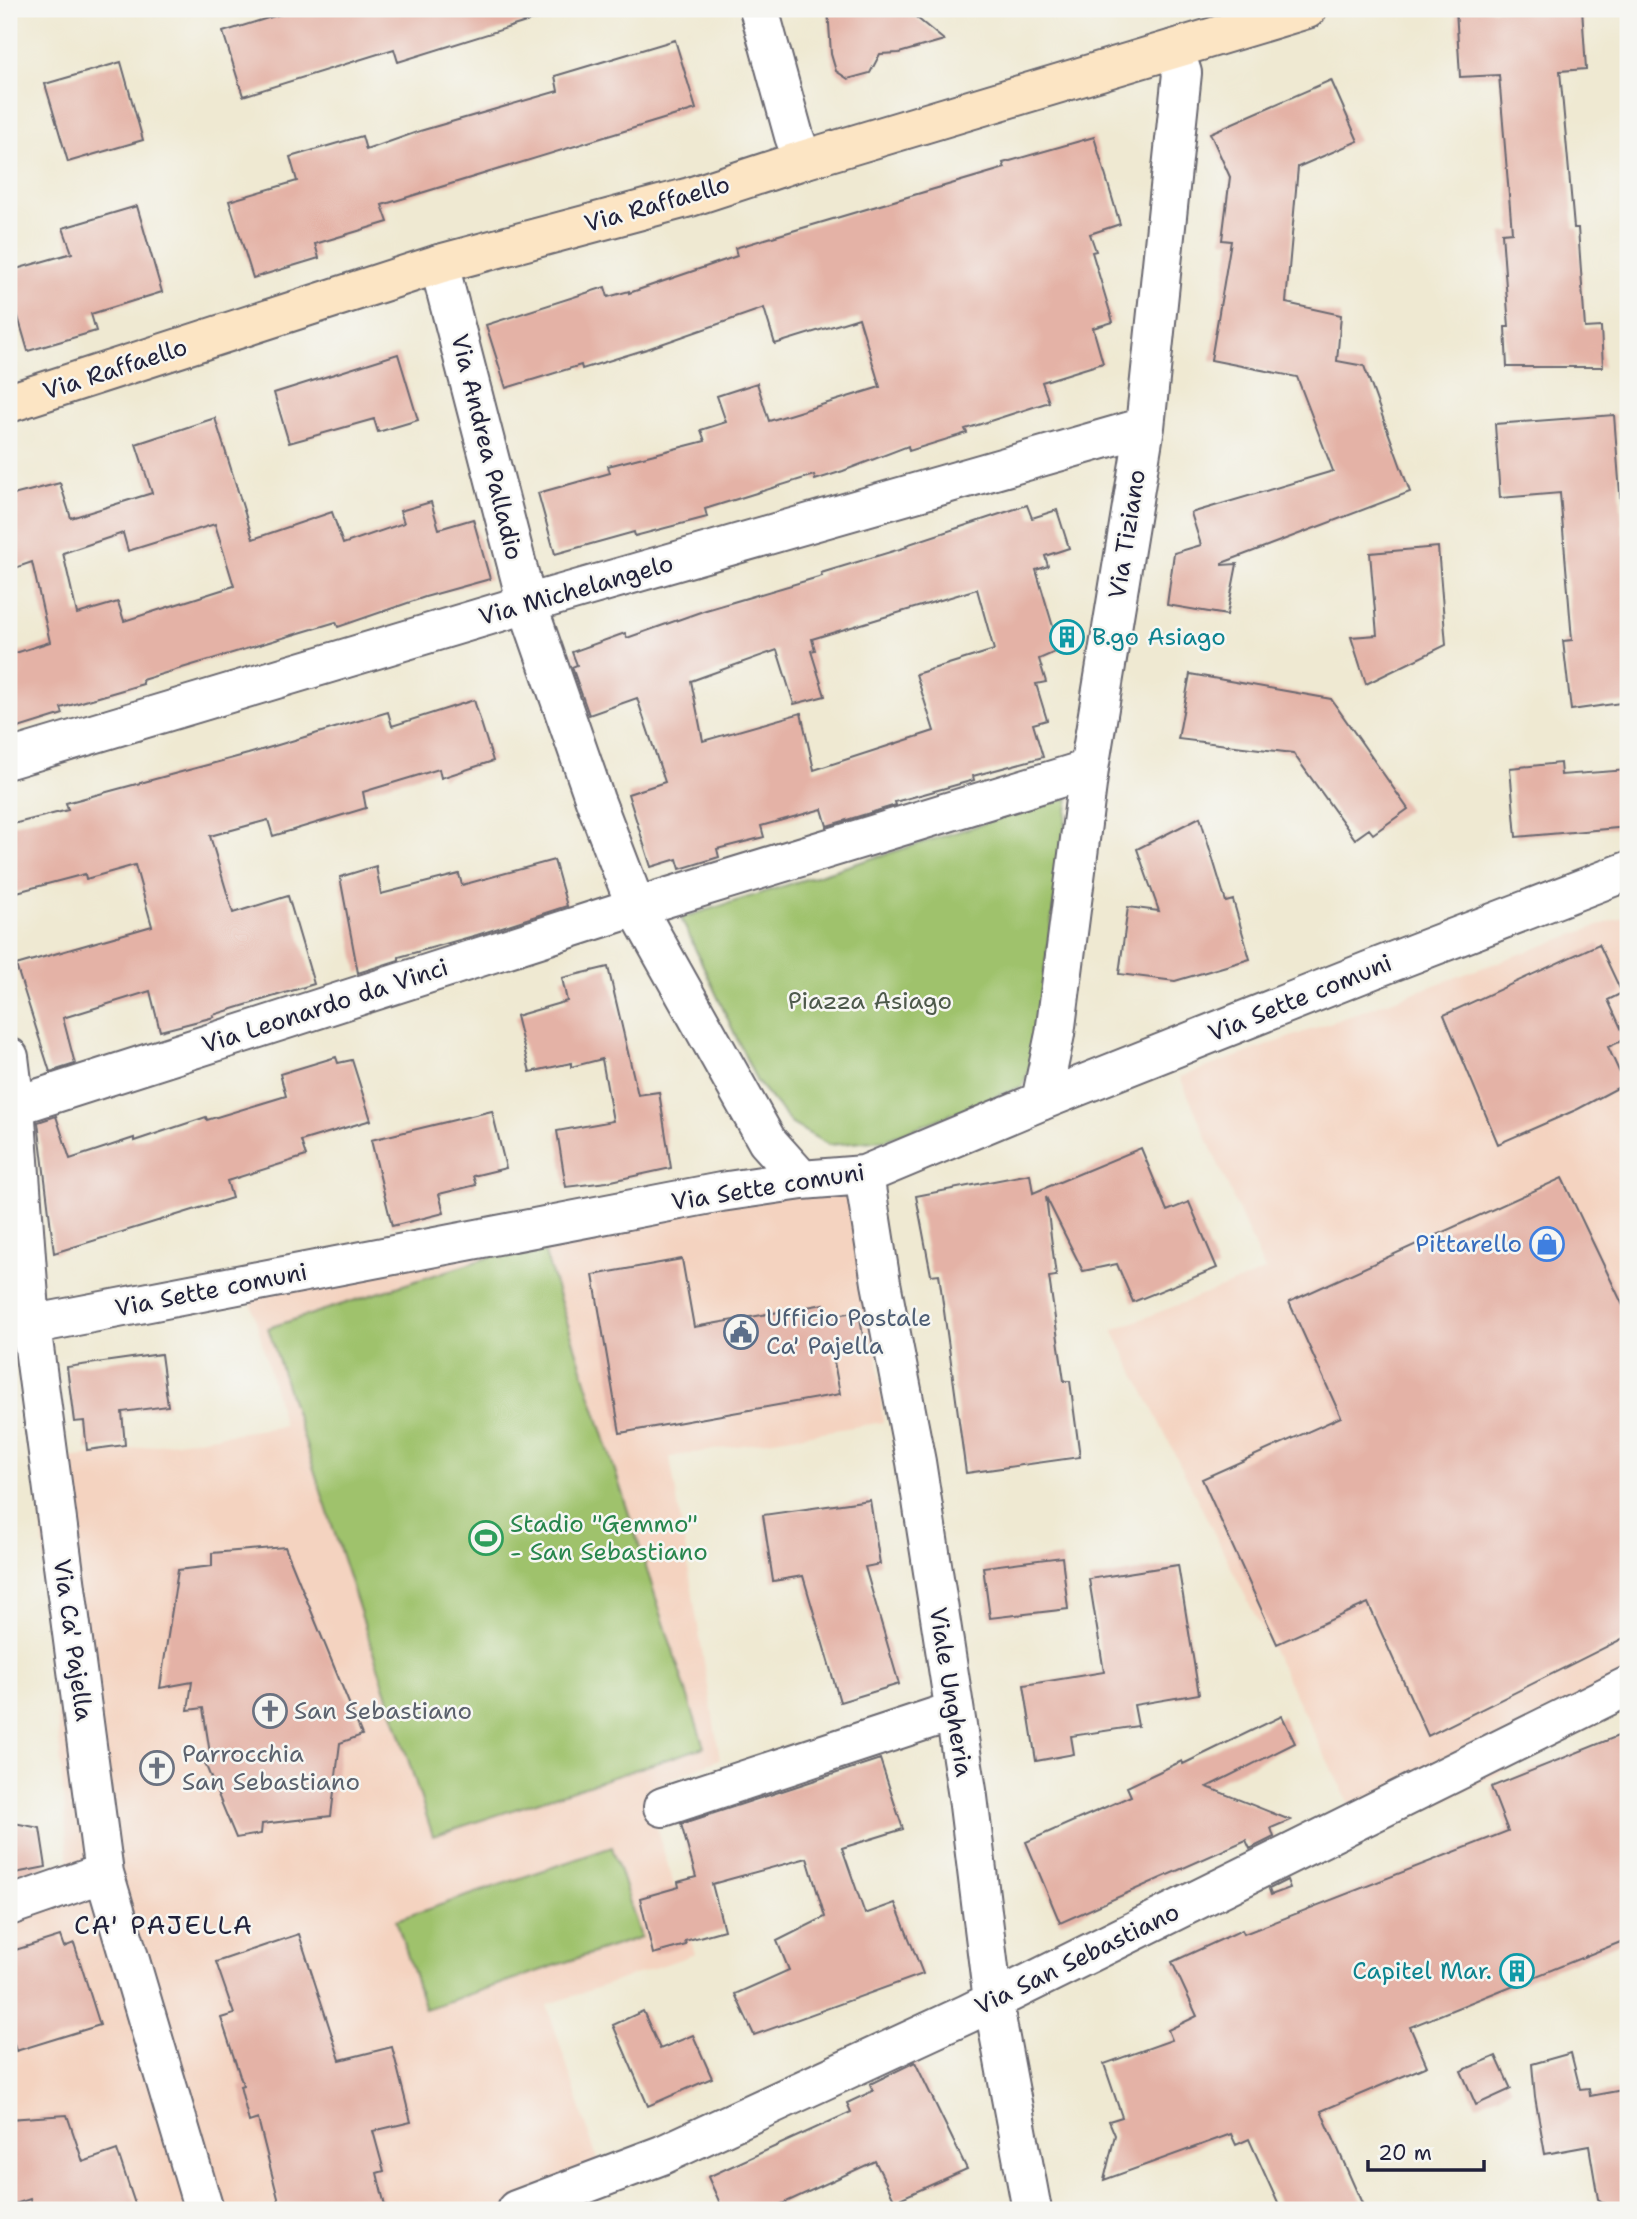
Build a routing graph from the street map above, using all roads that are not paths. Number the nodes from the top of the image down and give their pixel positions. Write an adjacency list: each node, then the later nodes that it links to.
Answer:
1 (759, 9): 4 (street)
2 (1307, 9): 3 (main road, Via Raffaello)
3 (1174, 49): 4 (main road, Via Raffaello); 7 (street, Via Tiziano)
4 (803, 160): 5 (main road, Via Raffaello)
5 (439, 264): 6 (main road, Via Raffaello); 8 (street, Via Andrea Palladio)
6 (9, 403)
7 (1145, 427): 8 (street, Via Michelangelo); 10 (street, Via Tiziano)
8 (527, 604): 9 (street, Via Michelangelo); 12 (street, Via Andrea Palladio)
9 (9, 759)
10 (1089, 769): 12 (street); 14 (street, Via Tiziano)
11 (1628, 871): 14 (street, Via Sette comuni)
12 (636, 907): 15 (street, Via Leonardo da Vinci); 17 (street)
13 (9, 1057): 15 (street, Via Ca' Pajella)
14 (1041, 1101): 16 (street, Via Sette comuni)
15 (15, 1105): 18 (street, Via Ca' Pajella)
16 (864, 1175): 17 (street, Via Sette comuni); 20 (street, Viale Ungheria)
17 (802, 1180): 18 (street, Via Sette comuni)
18 (20, 1327): 22 (street, Via Ca' Pajella)
19 (1628, 1686): 24 (street, Via San Sebastiano)
20 (954, 1711): 21 (street); 24 (street, Viale Ungheria)
21 (663, 1807)
22 (104, 1873): 23 (street); 25 (street, Via Ca' Pajella)
23 (9, 1906)
24 (993, 2001): 26 (street, Via San Sebastiano); 27 (street, Viale Ungheria)
25 (204, 2210)
26 (516, 2210)
27 (1032, 2210)

